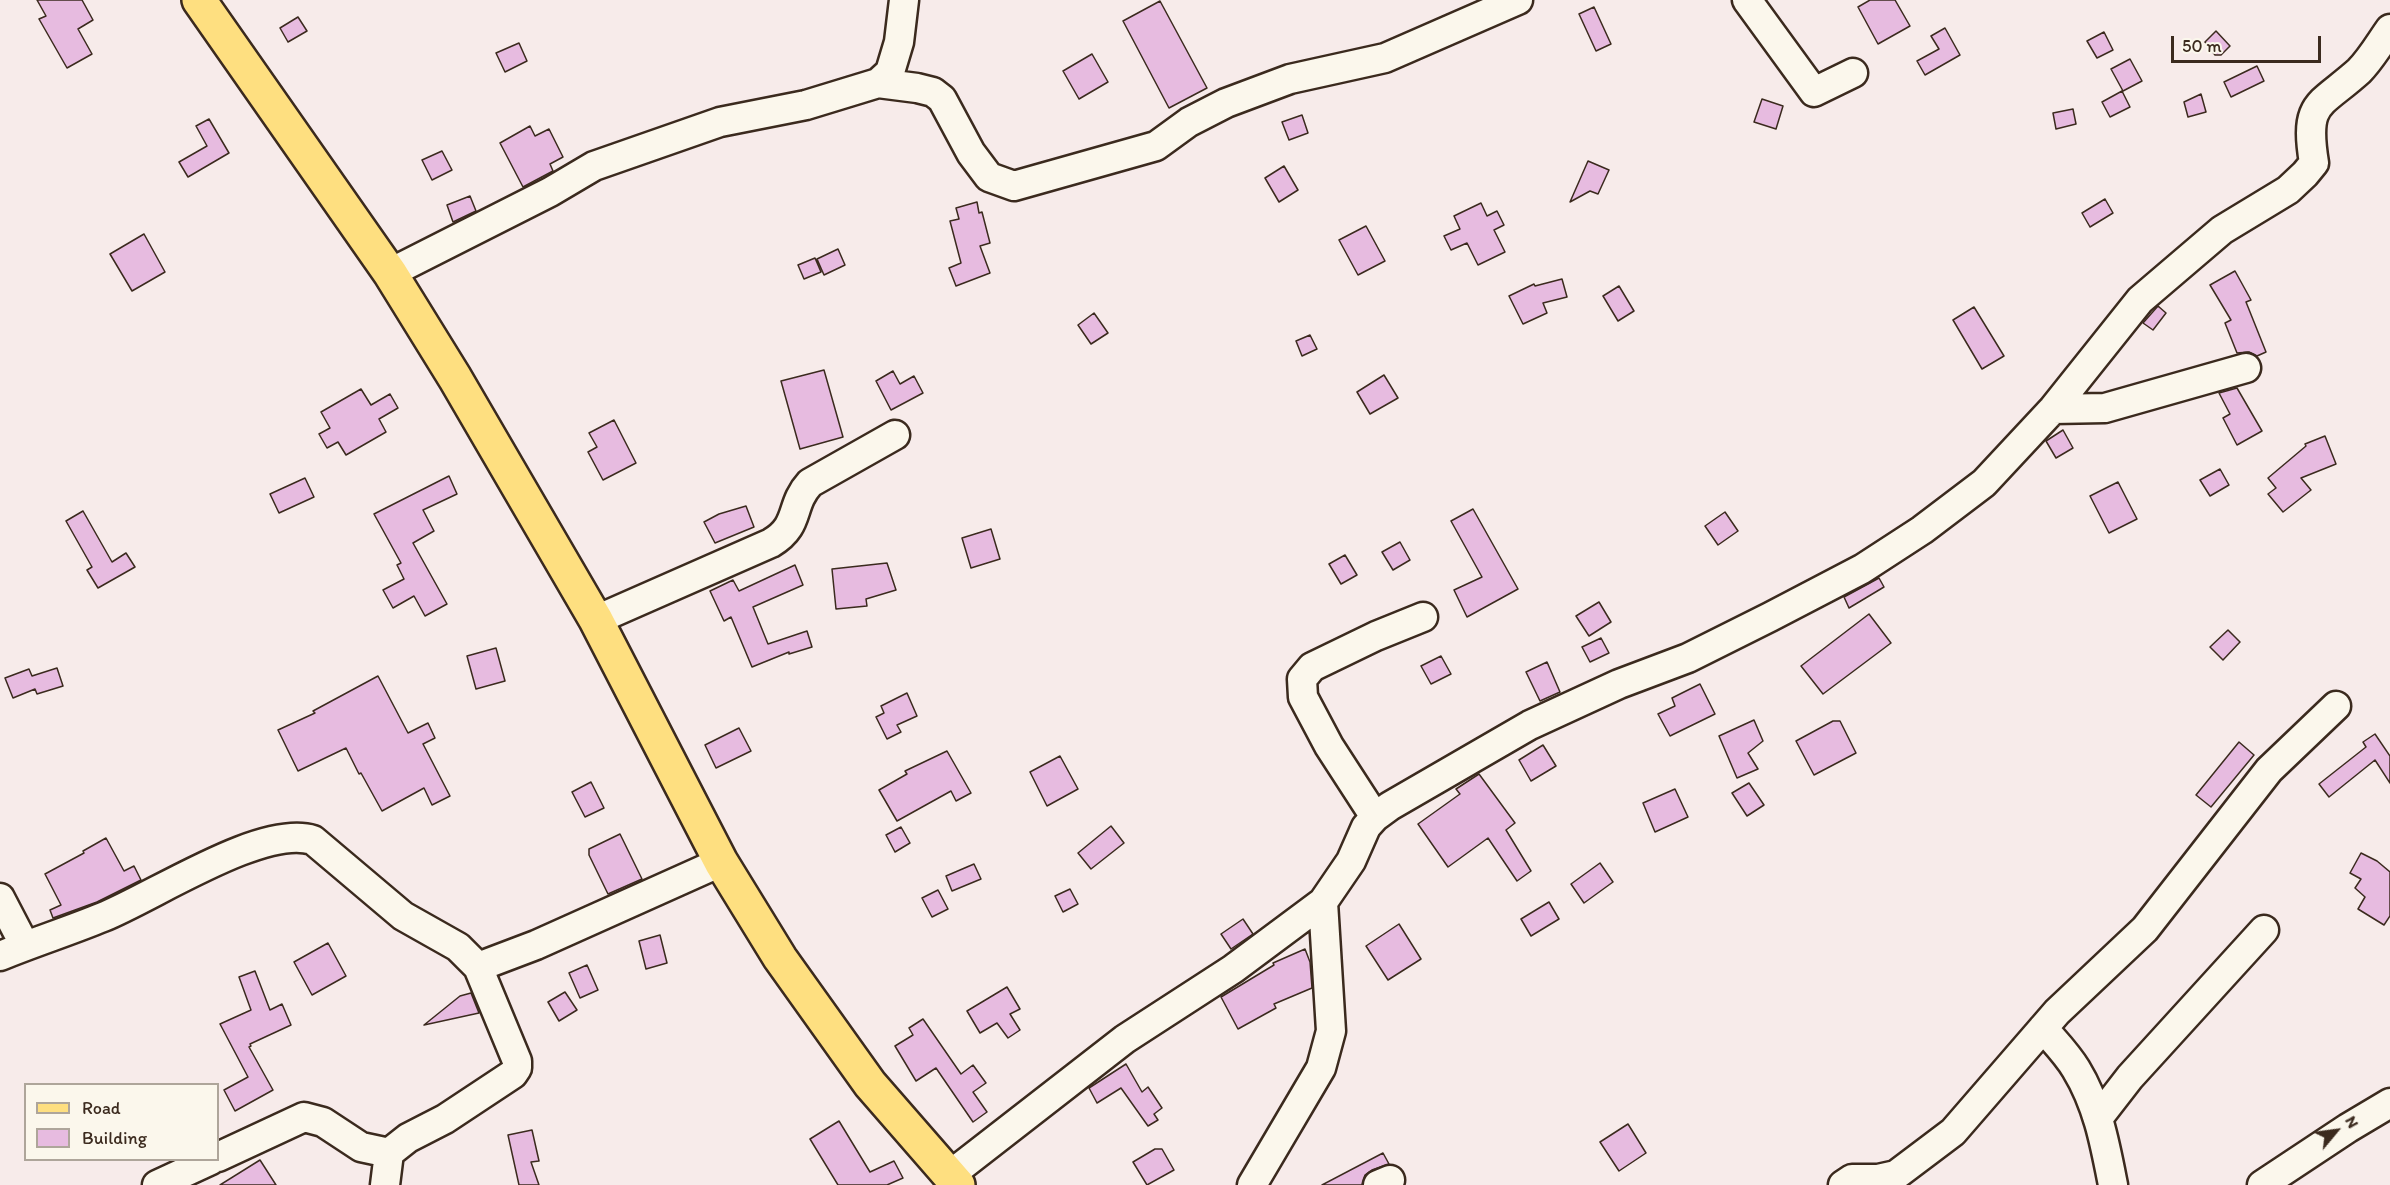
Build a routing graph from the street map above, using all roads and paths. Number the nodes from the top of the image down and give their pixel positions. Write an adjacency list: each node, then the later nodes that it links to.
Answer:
1 (199, 0): 8 (main road)
2 (904, 0): 7 (street)
3 (1518, 0): 7 (street)
4 (1747, 0): 6 (street)
5 (2390, 29): 10 (street)
6 (1853, 74)
7 (878, 83): 8 (street)
8 (390, 273): 13 (main road)
9 (2246, 368): 10 (street)
10 (2054, 409): 15 (street)
11 (895, 435): 13 (street)
12 (1423, 617): 15 (street)
13 (596, 620): 16 (main road)
14 (2336, 706): 22 (street)
15 (1375, 817): 18 (street)
16 (721, 862): 21 (street); 28 (main road)
17 (0, 898): 20 (street)
18 (1323, 902): 28 (street); 31 (street)
19 (2264, 930): 24 (street)
20 (12, 951): 21 (street)
21 (478, 967): 25 (street)
22 (2043, 1028): 24 (street); 32 (street)
23 (2390, 1103): 34 (street)
24 (2099, 1117): 33 (street)
25 (389, 1153): 26 (street); 30 (street)
26 (219, 1156)
27 (209, 1161): 29 (street)
28 (954, 1180)
29 (157, 1185)
30 (385, 1185)
31 (1252, 1185)
32 (1843, 1185)
33 (2114, 1185)
34 (2262, 1185)

